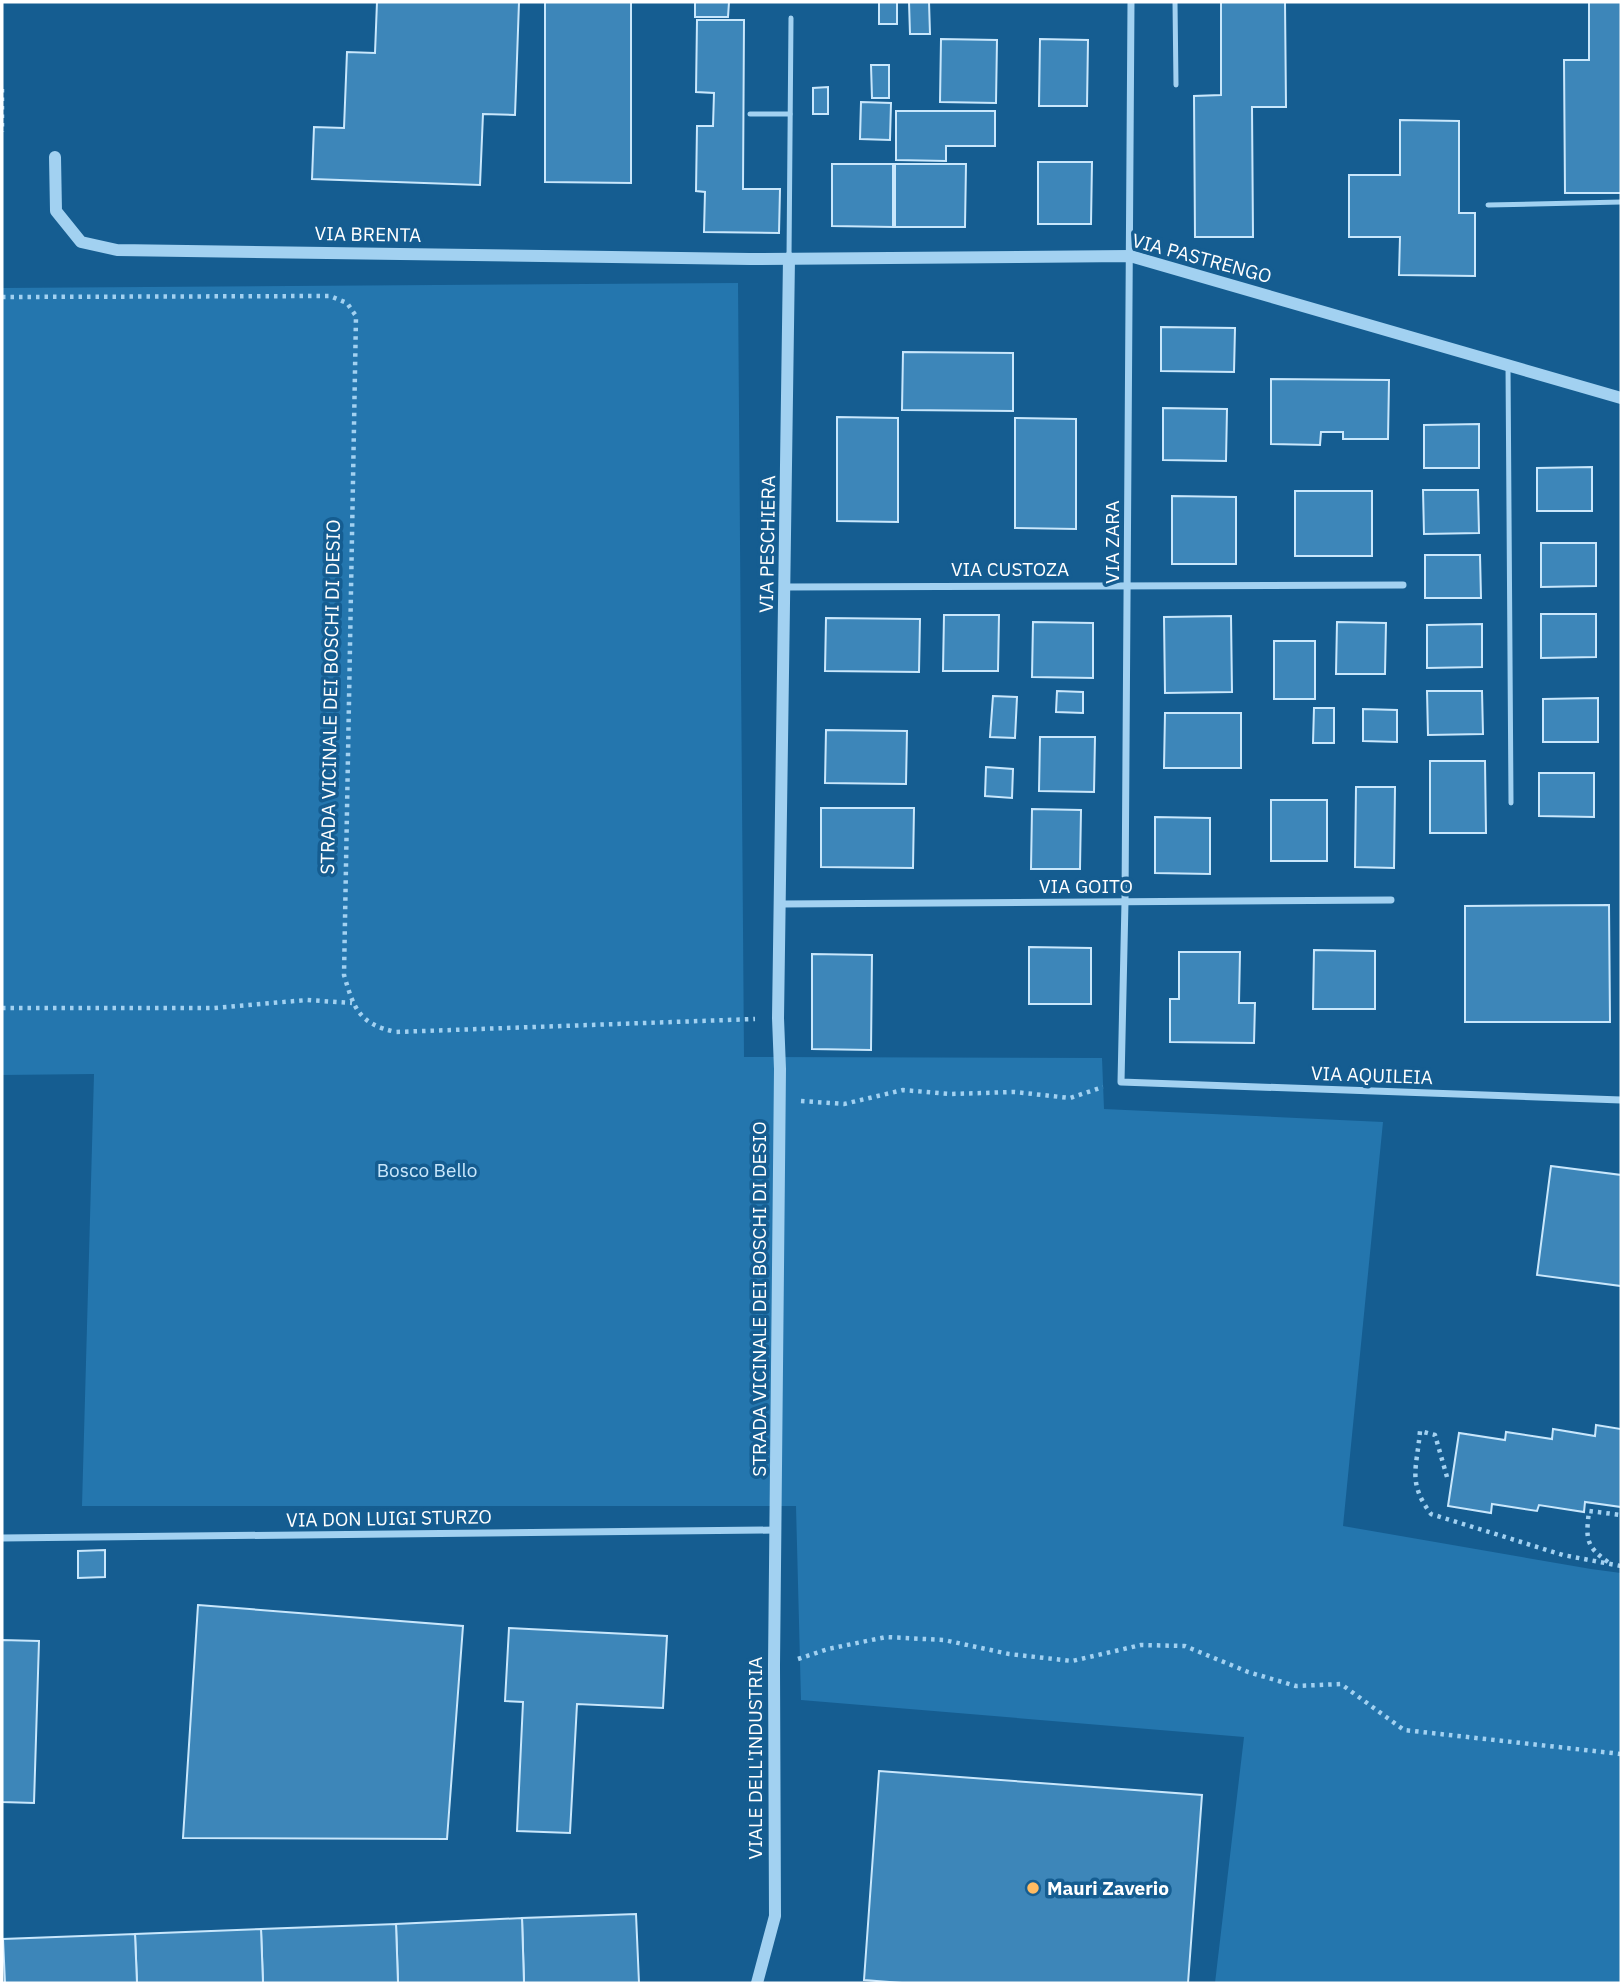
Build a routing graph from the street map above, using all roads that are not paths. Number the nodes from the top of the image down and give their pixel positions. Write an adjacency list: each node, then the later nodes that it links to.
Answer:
1 (1131, 2): 10 (street, VIA ZARA)
2 (1175, 2): 4 (lane)
3 (791, 18): 6 (lane, VIA PESCHIERA)
4 (1177, 85)
5 (750, 114): 6 (lane)
6 (790, 114): 11 (lane, VIA PESCHIERA)
7 (55, 157): 12 (street, VIA BRENTA)
8 (1621, 202): 9 (lane)
9 (1488, 205)
10 (1130, 256): 11 (street, VIA PASTRENGO); 13 (street, VIA PASTRENGO); 15 (street, VIA ZARA)
11 (789, 258): 12 (street, VIA PASTRENGO); 17 (street, VIA PESCHIERA)
12 (750, 259)
13 (1508, 365): 14 (street, VIA PASTRENGO); 18 (lane)
14 (1621, 398)
15 (1127, 584): 16 (street, VIA CUSTOZA); 17 (street, VIA CUSTOZA); 20 (street, VIA ZARA)
16 (1403, 585)
17 (786, 587): 21 (street, VIA PESCHIERA)
18 (1511, 803)
19 (1391, 901): 20 (street, VIA GOITO)
20 (1125, 902): 21 (street, VIA GOITO); 23 (street, VIA ZARA)
21 (782, 904): 22 (street, VIA PESCHIERA)
22 (780, 1069): 25 (street, STRADA VICINALE DEI BOSCHI DI DESIO)
23 (1121, 1082): 24 (street, VIA AQUILEIA)
24 (1621, 1100)
25 (777, 1530): 26 (street, VIA DON LUIGI STURZO); 27 (street, VIALE DELL'INDUSTRIA)
26 (2, 1538)
27 (757, 1983)

